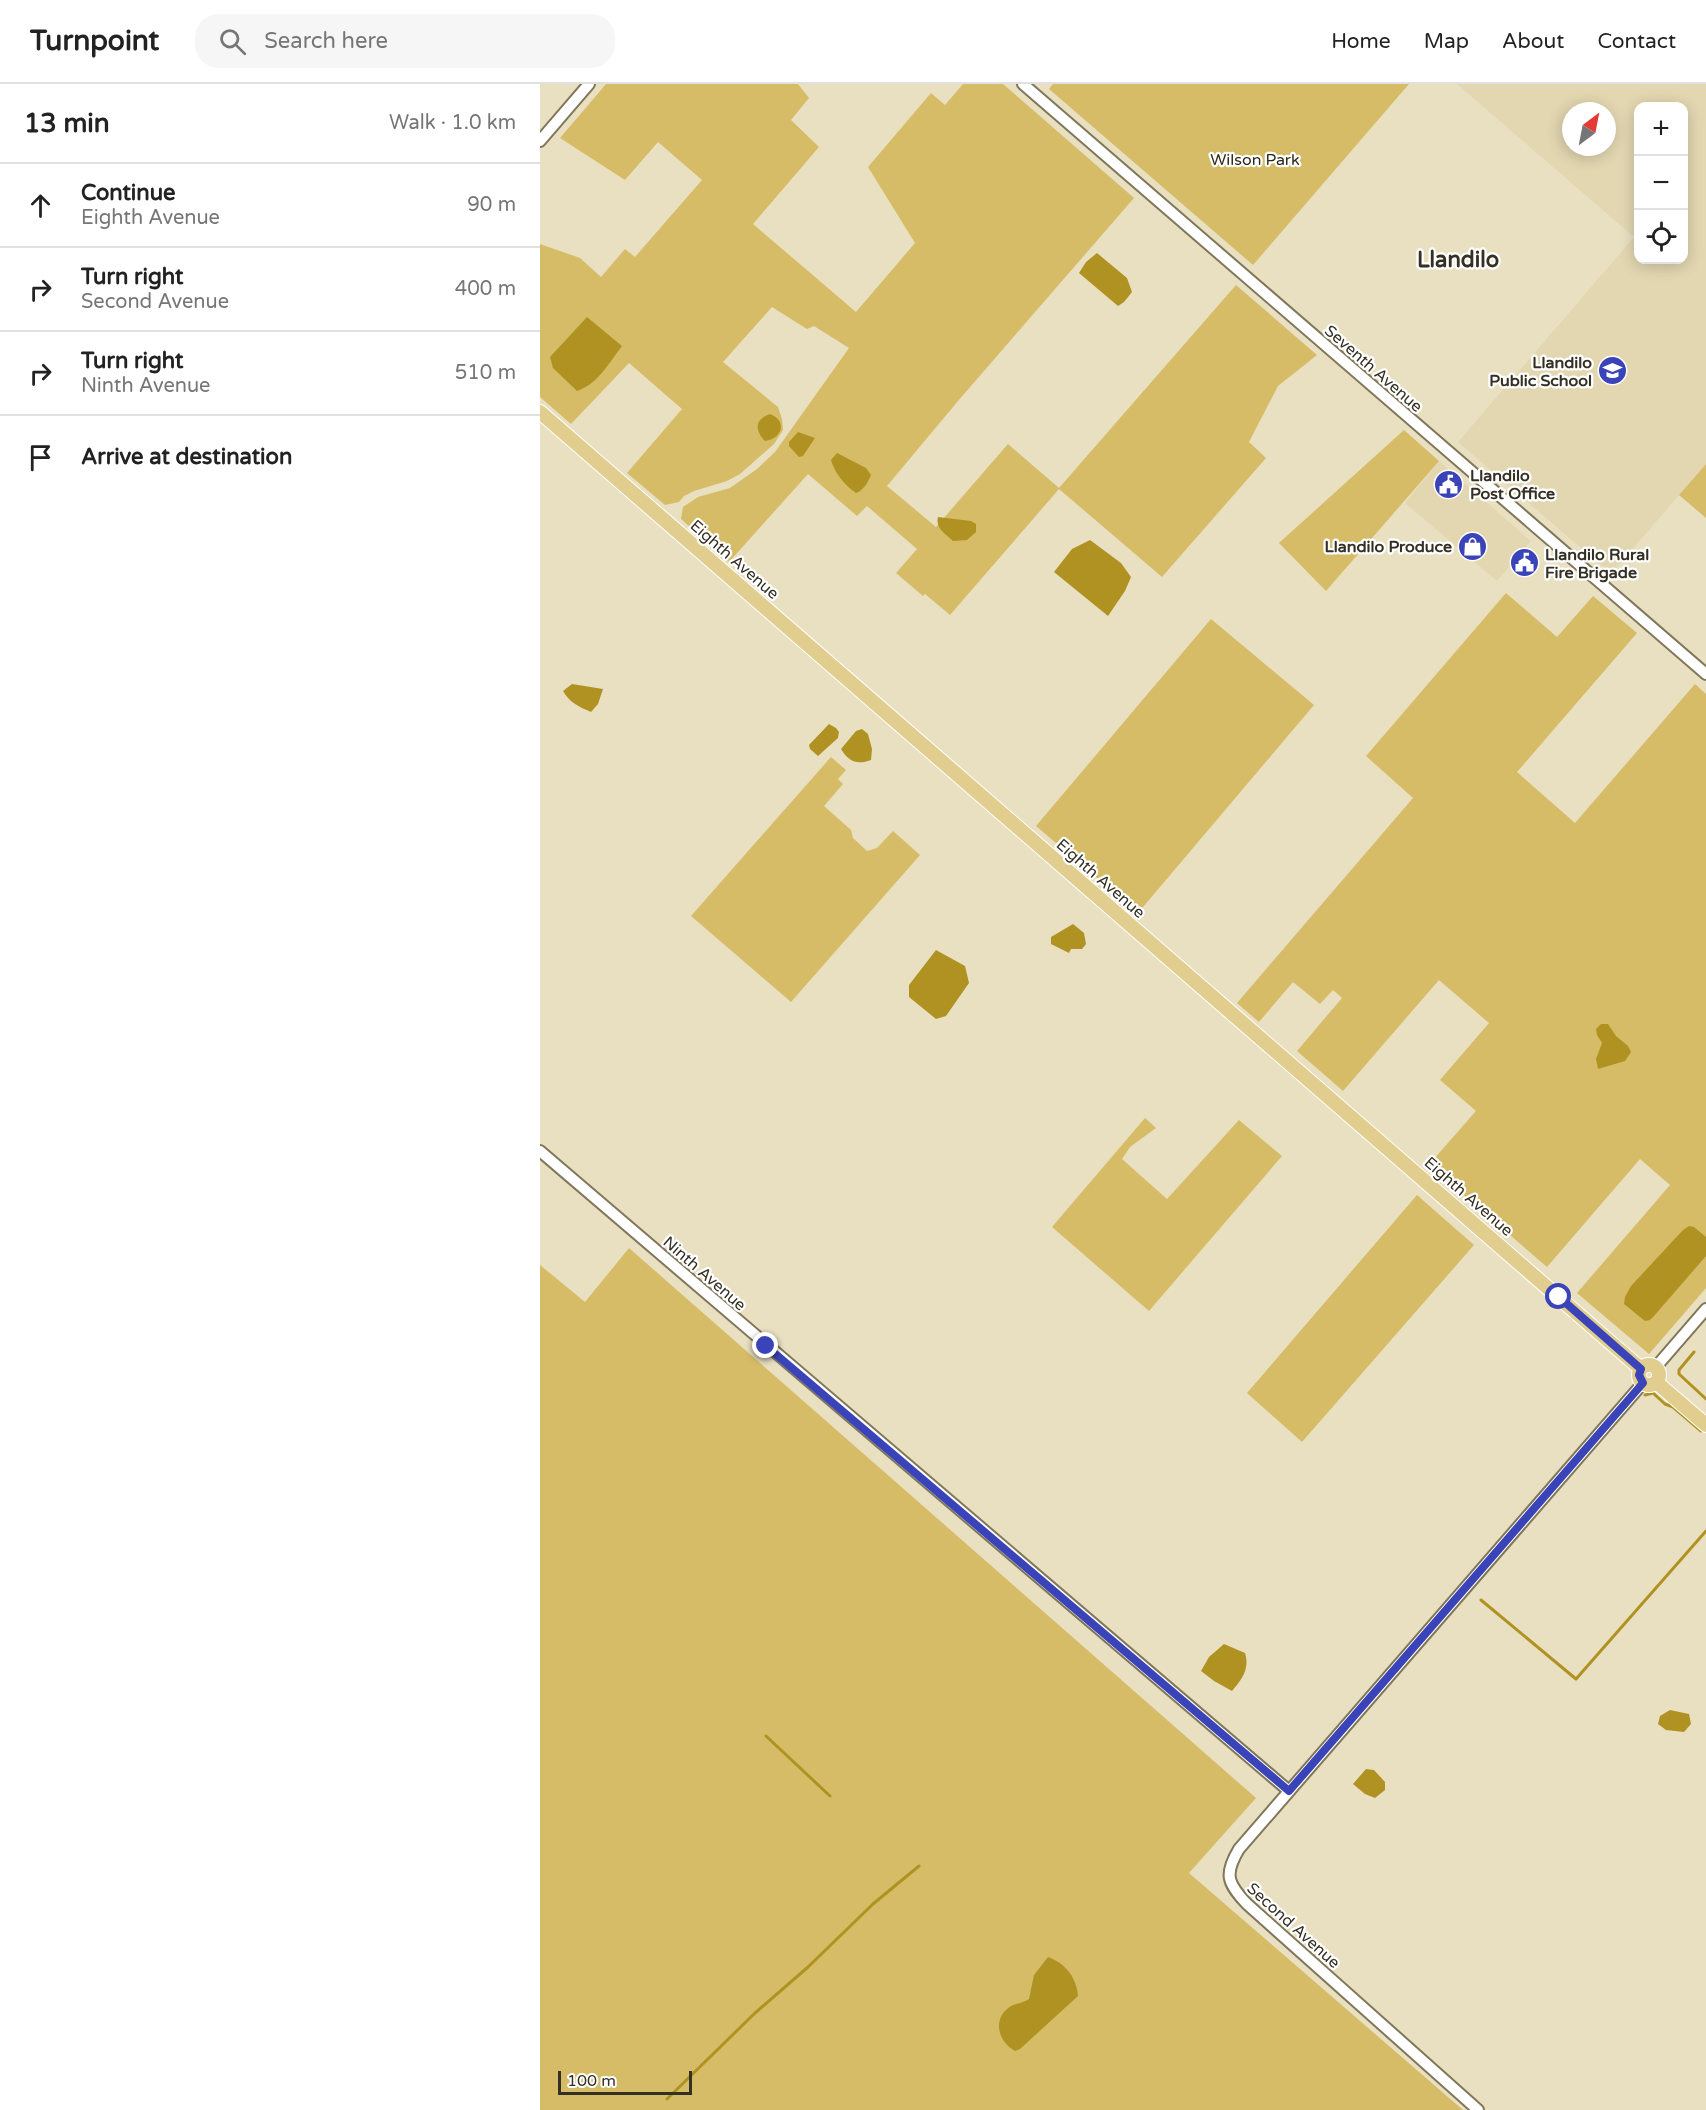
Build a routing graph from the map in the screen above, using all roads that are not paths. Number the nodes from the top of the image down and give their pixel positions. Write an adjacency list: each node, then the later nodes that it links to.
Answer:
1 (589, 84): 3 (street)
2 (1023, 84): 5 (street, Seventh Avenue)
3 (540, 141)
4 (540, 412): 8 (main road, Eighth Avenue)
5 (1706, 674)
6 (540, 1151): 10 (street, Ninth Avenue)
7 (1706, 1309): 8 (street, Second Avenue)
8 (1652, 1378): 9 (main road); 10 (street, Second Avenue)
9 (1706, 1425)
10 (1289, 1791): 11 (street, Second Avenue)
11 (1478, 2110)

